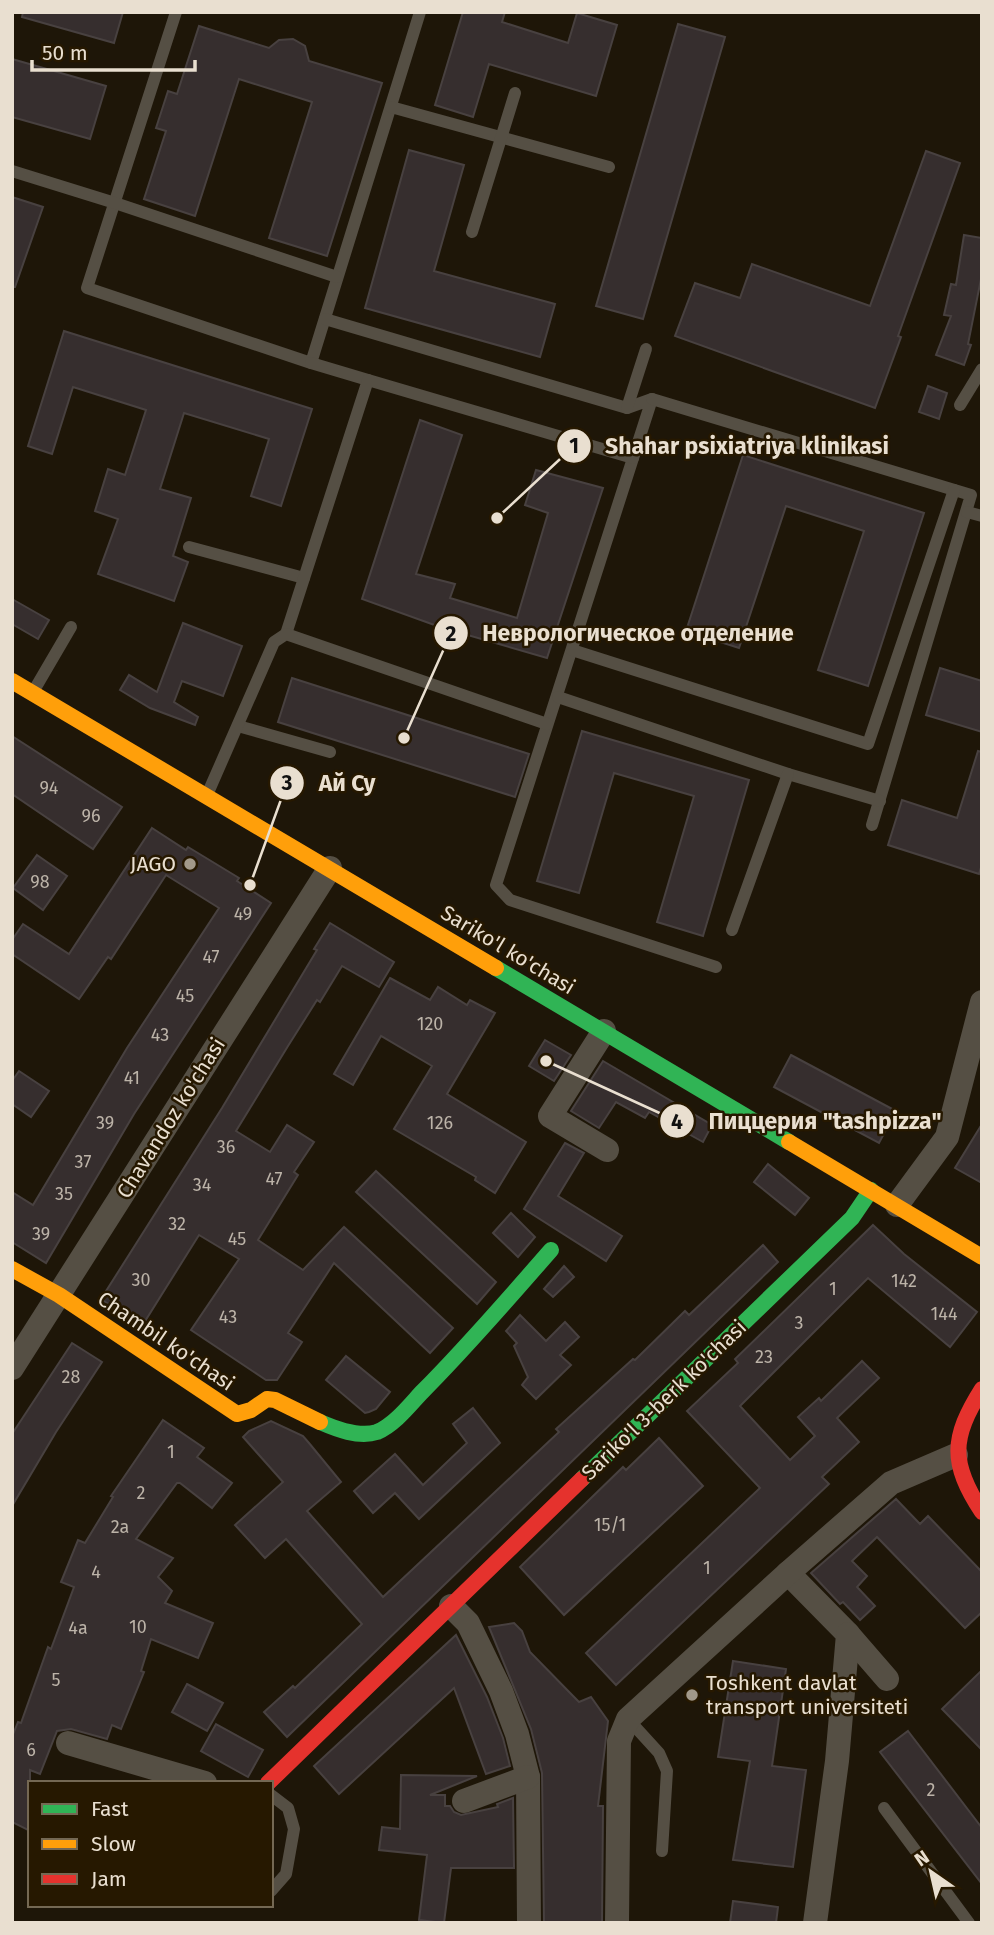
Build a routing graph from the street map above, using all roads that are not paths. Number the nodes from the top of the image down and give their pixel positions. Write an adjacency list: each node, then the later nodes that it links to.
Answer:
1 (176, 12): 8 (lane)
2 (420, 12): 4 (lane)
3 (515, 93): 5 (lane)
4 (391, 107): 5 (lane); 10 (lane)
5 (501, 137): 6 (lane); 9 (lane)
6 (609, 166)
7 (12, 172): 8 (lane)
8 (115, 202): 10 (lane); 13 (lane)
9 (472, 232)
10 (337, 277): 11 (lane)
11 (325, 319): 13 (lane); 18 (lane)
12 (646, 349): 18 (lane)
13 (311, 363): 15 (lane)
14 (982, 369): 17 (lane)
15 (368, 380): 19 (lane); 24 (lane)
16 (652, 399): 18 (lane); 19 (lane); 20 (lane)
17 (960, 405)
18 (627, 408)
19 (633, 458): 27 (lane)
20 (954, 490): 21 (lane); 27 (lane)
21 (967, 512): 22 (lane); 36 (lane)
22 (982, 516)
23 (189, 547): 24 (lane)
24 (304, 578): 26 (lane)
25 (71, 627): 29 (lane)
26 (286, 634): 31 (lane); 32 (lane)
27 (572, 650): 30 (lane)
28 (12, 681): 29 (street, Sariko'l ko'chasi)
29 (32, 693): 35 (street, Sariko'l ko'chasi)
30 (558, 697): 31 (lane); 34 (lane)
31 (547, 724): 40 (lane)
32 (238, 726): 33 (lane); 35 (lane)
33 (330, 752)
34 (788, 774): 36 (lane); 39 (lane)
35 (207, 796): 38 (street, Sariko'l ko'chasi)
36 (880, 801): 37 (lane)
37 (872, 825)
38 (330, 868): 42 (street, Sariko'l ko'chasi); 49 (street, Chavandoz ko'chasi)
39 (732, 930)
40 (716, 967)
41 (982, 1002): 45 (street)
42 (604, 1031): 43 (street); 44 (street, Sariko'l ko'chasi)
43 (607, 1150)
44 (871, 1190): 45 (street, Sariko'l ko'chasi); 55 (street, Sariko'l 3-berk ko'chasi)
45 (897, 1205): 47 (street, Sariko'l ko'chasi)
46 (551, 1250): 49 (street, Chambil ko'chasi)
47 (982, 1257)
48 (12, 1269): 49 (street, Chambil ko'chasi)
49 (59, 1295): 50 (street, Chavandoz ko'chasi)
50 (12, 1368)
51 (982, 1389): 52 (street)
52 (956, 1455): 53 (street); 54 (street)
53 (982, 1512)
54 (788, 1573): 56 (street); 58 (street)
55 (451, 1606): 60 (street); 62 (street, Sariko'l 3-berk ko'chasi)
56 (848, 1634): 57 (street); 70 (street)
57 (887, 1679)
58 (628, 1719): 66 (lane); 69 (street)
59 (68, 1743): 61 (street)
60 (528, 1777): 64 (street); 68 (street)
61 (198, 1781)
62 (270, 1781)
63 (273, 1797): 67 (lane)
64 (464, 1801)
65 (884, 1808): 71 (lane)
66 (662, 1851)
67 (273, 1889)
68 (529, 1923)
69 (617, 1923)
70 (814, 1923)
71 (969, 1923)

